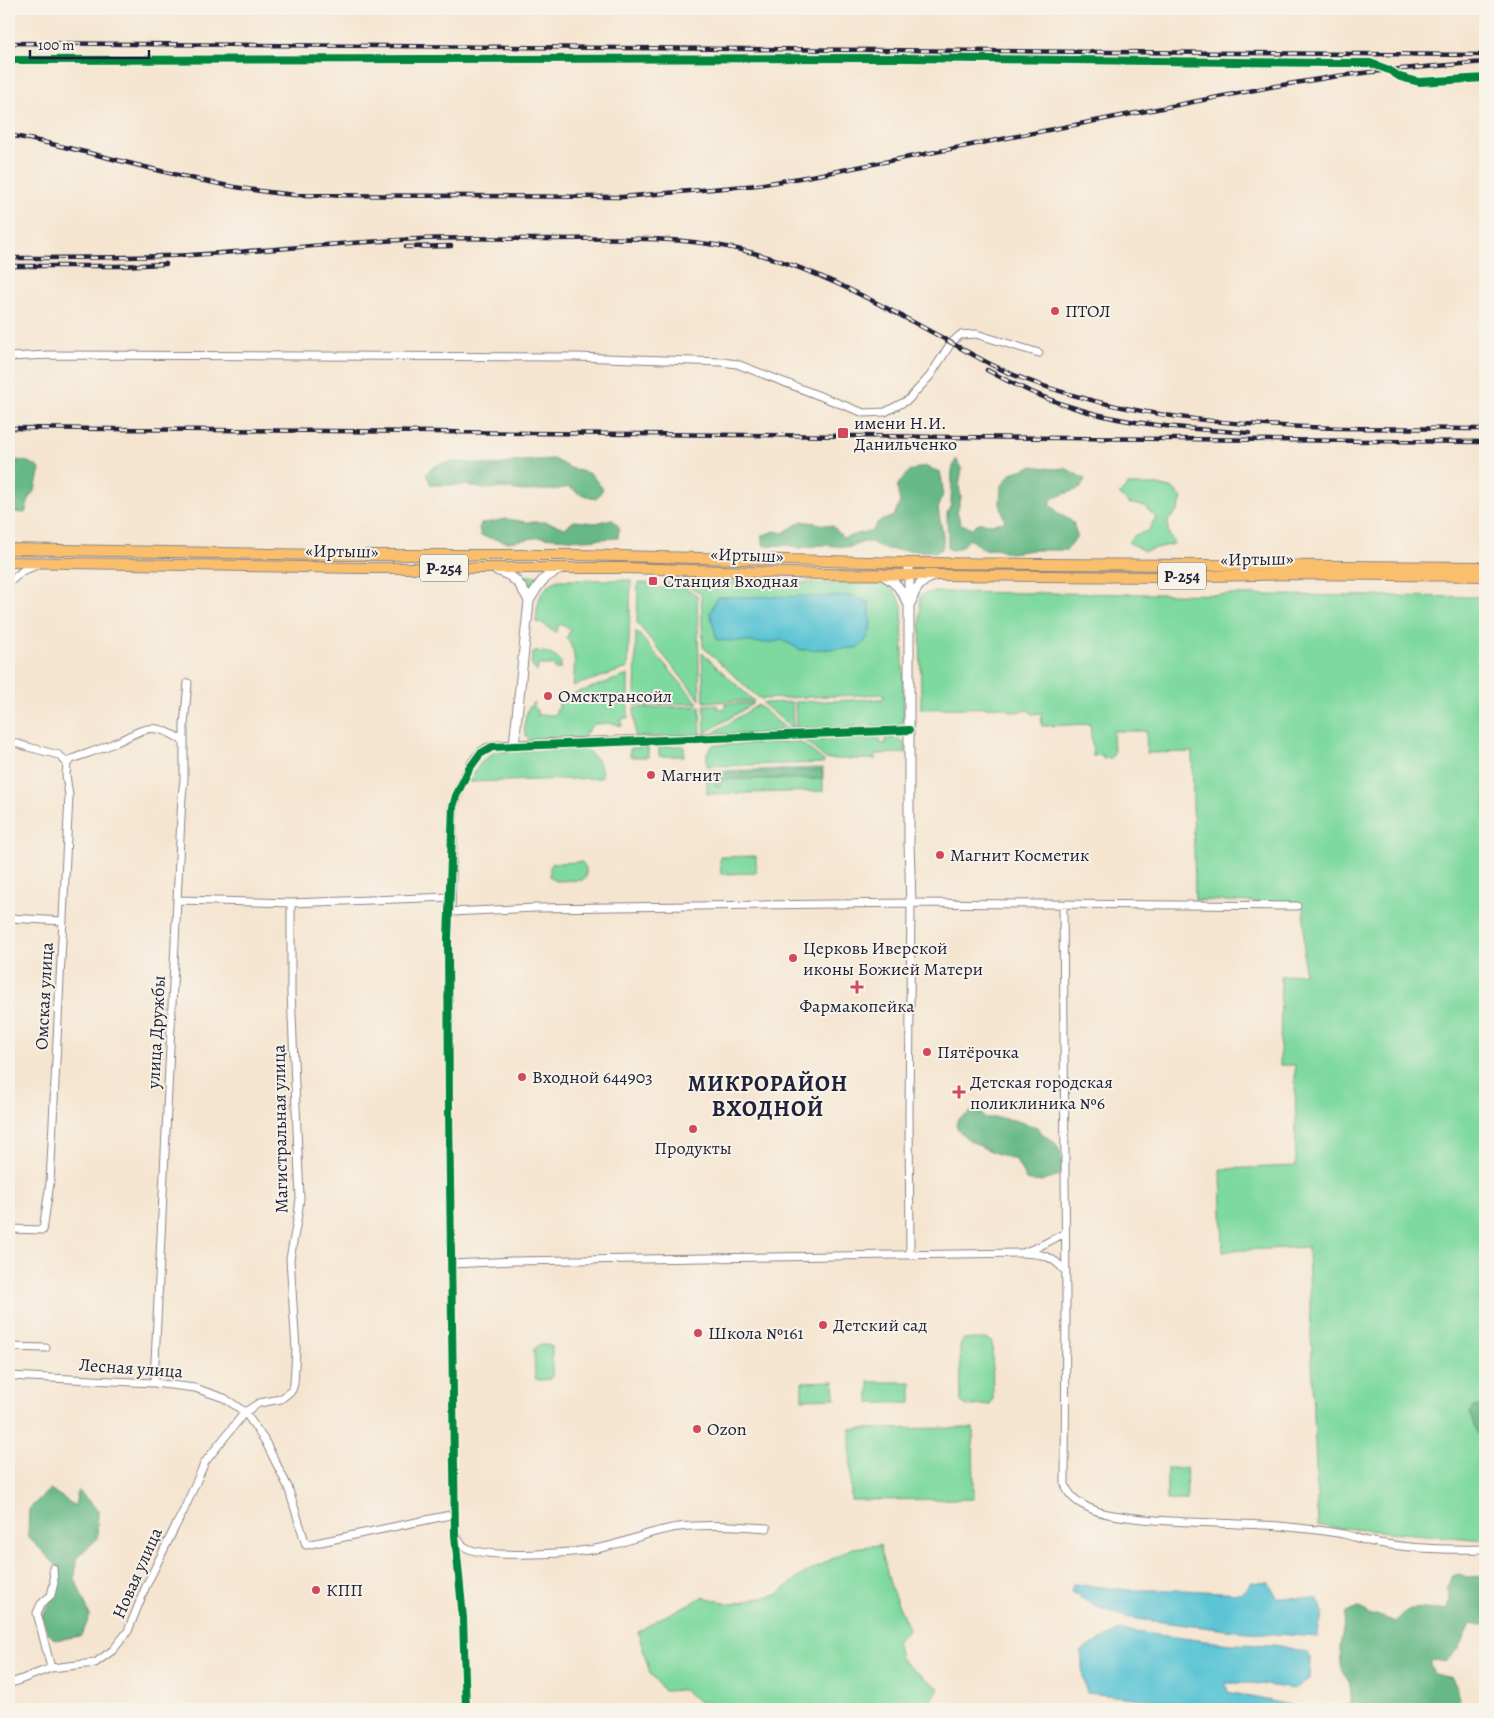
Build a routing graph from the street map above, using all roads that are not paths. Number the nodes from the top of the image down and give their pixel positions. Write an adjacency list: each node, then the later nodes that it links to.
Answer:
1 (9, 60): 2 (street)
2 (1485, 78)
3 (1039, 353): 4 (street)
4 (9, 357)
5 (9, 549): 11 (main road, «Иртыш» / Р-254)
6 (9, 562): 7 (main road, «Иртыш» / Р-254)
7 (43, 563): 9 (main road, «Иртыш» / Р-254); 15 (street)
8 (1485, 567): 11 (main road, «Иртыш» / Р-254)
9 (493, 568): 10 (main road, «Иртыш» / Р-254); 16 (street)
10 (564, 568): 12 (main road, «Иртыш» / Р-254); 16 (street)
11 (909, 569): 12 (main road, «Иртыш» / Р-254); 13 (main road, «Иртыш» / Р-254); 17 (street)
12 (880, 574): 17 (street)
13 (938, 574): 14 (main road, «Иртыш» / Р-254); 17 (street)
14 (1485, 576)
15 (9, 583)
16 (529, 601): 22 (street)
17 (908, 610): 19 (street)
18 (188, 683): 21 (street, улица Дружбы)
19 (909, 730): 22 (street); 27 (street)
20 (9, 741): 23 (street)
21 (183, 741): 23 (street); 25 (street, улица Дружбы)
22 (514, 745): 24 (street)
23 (68, 763): 32 (street, Омская улица)
24 (450, 897): 26 (street); 30 (street)
25 (177, 900): 26 (street); 42 (street, улица Дружбы)
26 (291, 903): 43 (street, Магистральная улица)
27 (911, 903): 28 (street); 30 (street); 36 (street)
28 (1063, 906): 29 (street); 34 (street)
29 (1297, 906)
30 (450, 912): 37 (street)
31 (9, 918): 32 (street)
32 (63, 921): 33 (street, Омская улица)
33 (9, 1229)
34 (1065, 1233): 35 (street); 38 (street)
35 (1020, 1253): 36 (street); 38 (street)
36 (910, 1256): 37 (street)
37 (452, 1264): 44 (street)
38 (1065, 1270): 47 (street)
39 (9, 1347): 40 (street)
40 (46, 1348)
41 (9, 1376): 42 (street, Лесная улица)
42 (154, 1383): 43 (street, Лесная улица)
43 (245, 1412): 44 (street); 49 (street, Новая улица)
44 (455, 1514): 46 (street)
45 (767, 1528): 46 (street)
46 (455, 1536): 51 (street)
47 (1485, 1549)
48 (53, 1568): 49 (street)
49 (51, 1668): 50 (street, Новая улица)
50 (9, 1684)
51 (466, 1709)

